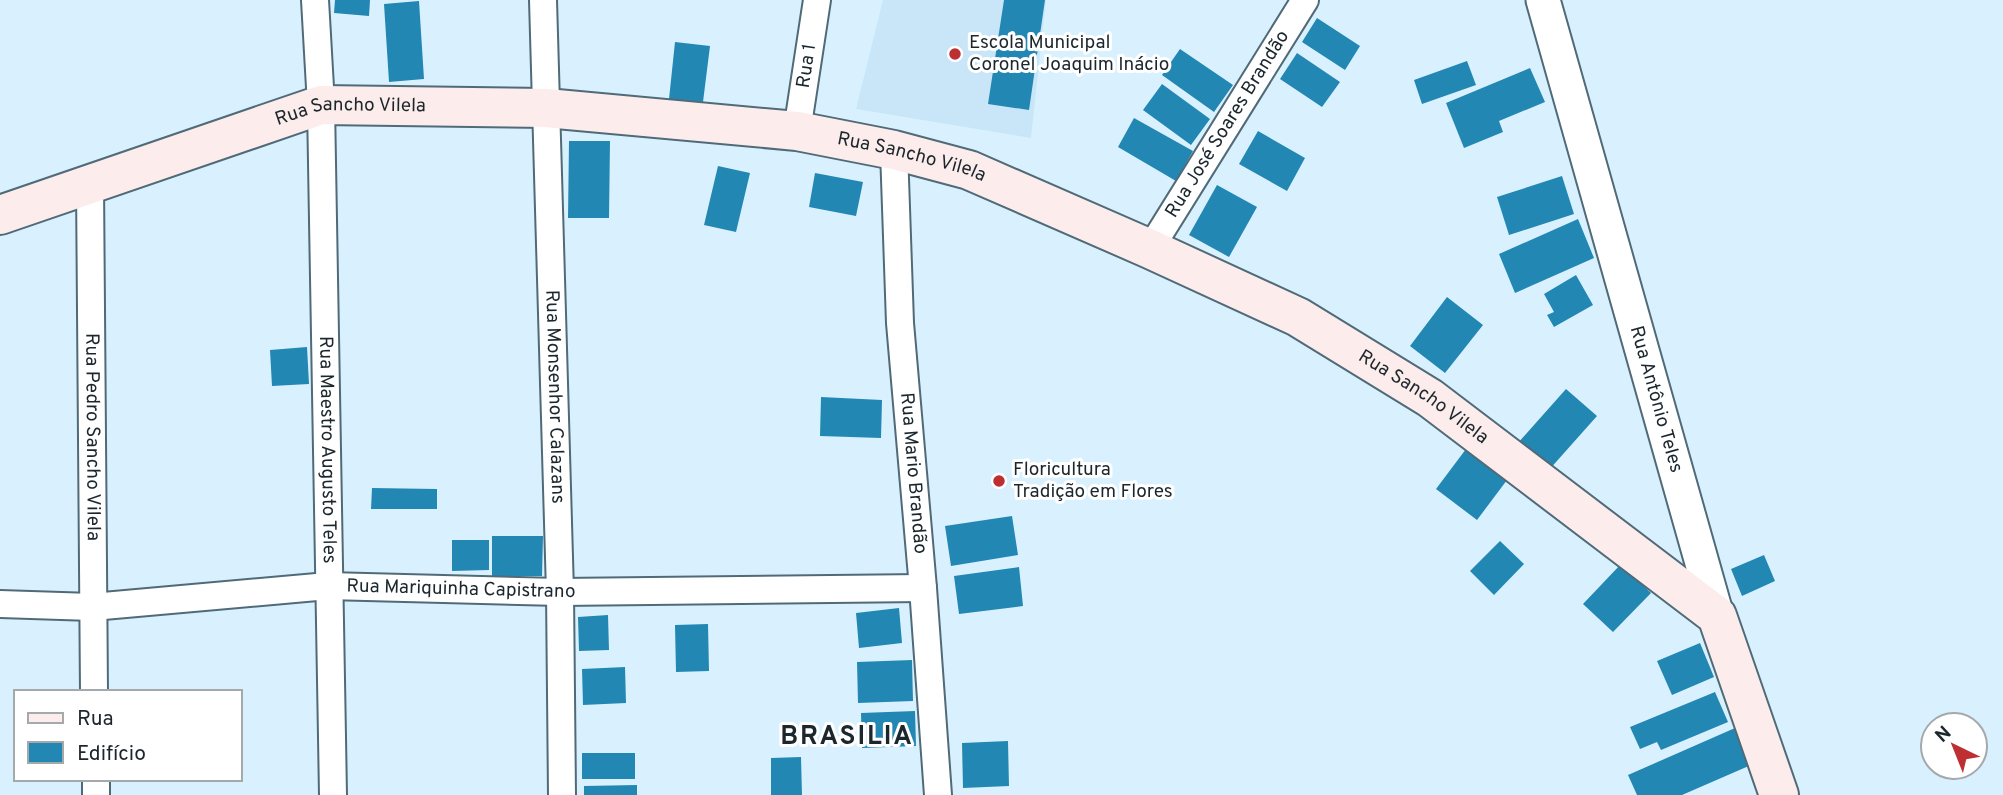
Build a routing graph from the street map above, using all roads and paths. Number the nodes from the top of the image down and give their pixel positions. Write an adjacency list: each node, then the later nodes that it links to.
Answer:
1 (315, 0): 6 (street, Rua Maestro Augusto Teles)
2 (543, 0): 7 (street, Rua Monsenhor Calazans)
3 (817, 0): 8 (street, Rua 1)
4 (1543, 0): 18 (street, Rua Antônio Teles)
5 (1298, 3): 12 (street, Rua José Soares Brandão)
6 (321, 105): 7 (main road, Rua Sancho Vilela); 10 (main road, Rua Sancho Vilela); 13 (street, Rua Maestro Augusto Teles)
7 (546, 107): 8 (main road, Rua Sancho Vilela); 15 (street, Rua Monsenhor Calazans)
8 (797, 131): 9 (main road, Rua Sancho Vilela)
9 (894, 150): 12 (main road, Rua Sancho Vilela); 14 (street, Rua Mario Brandão)
10 (90, 183): 11 (main road, Rua Sancho Vilela); 17 (street, Rua Pedro Sancho Vilela)
11 (0, 215)
12 (1150, 249): 18 (main road, Rua Sancho Vilela)
13 (328, 586): 15 (street, Rua Mariquinha Capistrano); 17 (street, Rua Mariquinha Capistrano); 20 (street, Rua Maestro Augusto Teles)
14 (923, 588): 15 (street, Rua Mariquinha Capistrano); 22 (street, Rua Mario Brandão)
15 (559, 592): 21 (street, Rua Monsenhor Calazans)
16 (0, 604): 17 (street, Rua Mariquinha Capistrano)
17 (92, 607): 19 (street, Rua Pedro Sancho Vilela)
18 (1717, 616): 23 (main road, Rua Antônio Teles)
19 (94, 690)
20 (333, 795)
21 (562, 795)
22 (938, 795)
23 (1779, 795)

